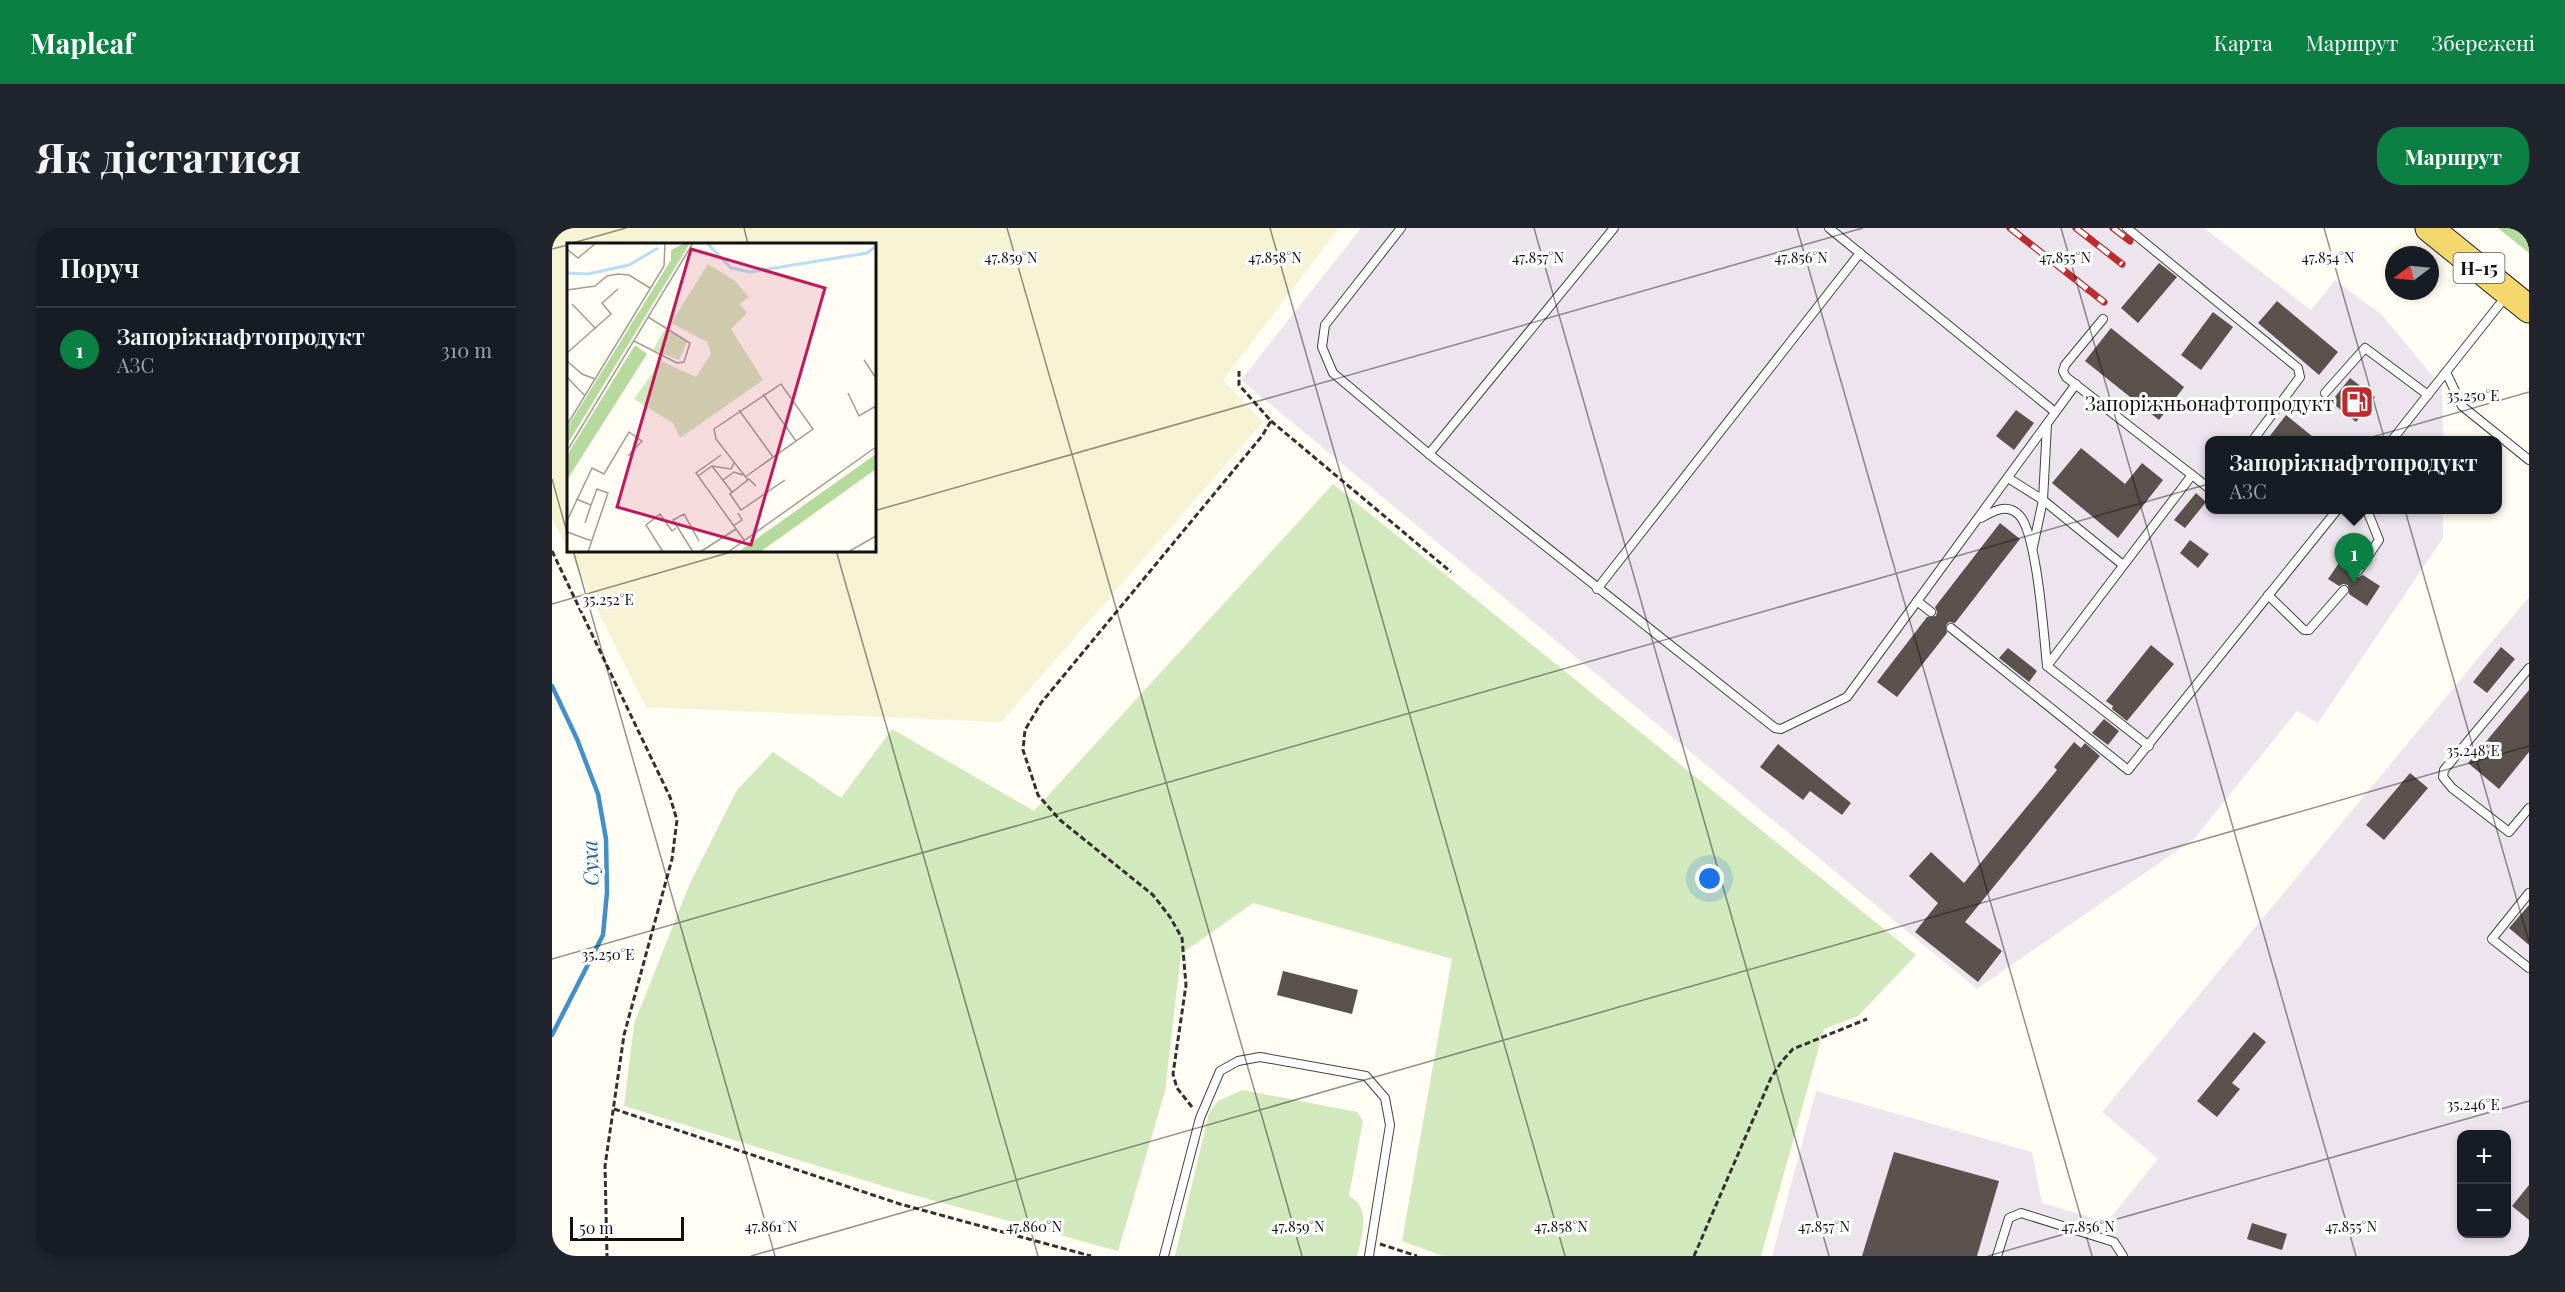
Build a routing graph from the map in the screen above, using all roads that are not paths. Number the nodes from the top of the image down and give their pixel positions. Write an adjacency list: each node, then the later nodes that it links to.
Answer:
1 (1401, 228): 19 (lane)
2 (1614, 228): 19 (lane)
3 (1829, 228): 6 (lane)
4 (2127, 228): 15 (lane)
5 (2429, 228): 7 (main road, Н-15)
6 (1860, 253): 13 (lane); 31 (lane)
7 (2519, 301): 9 (lane)
8 (2103, 319): 10 (lane)
9 (2446, 372): 12 (lane); 17 (lane)
10 (2076, 384): 13 (lane); 21 (lane)
11 (2325, 393): 12 (lane)
12 (2428, 395): 16 (lane)
13 (2055, 412): 14 (lane)
14 (2047, 424): 22 (lane); 24 (lane)
15 (2257, 436)
16 (2396, 436)
17 (2499, 436)
18 (2502, 438): 20 (lane)
19 (1429, 454): 31 (lane)
20 (2529, 460)
21 (2192, 476): 23 (lane); 29 (lane)
22 (2008, 478): 24 (lane); 27 (lane)
23 (2205, 485)
24 (2043, 500): 28 (lane); 29 (lane)
25 (2334, 514): 33 (lane)
26 (2369, 514): 30 (lane)
27 (1978, 520): 28 (lane); 34 (lane)
28 (2032, 550): 37 (lane)
29 (2123, 564): 37 (lane)
30 (2358, 571)
31 (1597, 589): 34 (lane)
32 (2344, 590): 33 (lane)
33 (2268, 596): 39 (lane)
34 (1917, 601): 35 (lane)
35 (1931, 612)
36 (1951, 628): 39 (lane)
37 (2047, 666): 39 (lane)
38 (2529, 668): 40 (lane)
39 (2149, 746)
40 (2529, 808)
41 (2529, 893): 42 (lane)
42 (2529, 968)
43 (1164, 1256): 44 (lane)
44 (1369, 1256)
45 (1997, 1256): 46 (lane)
46 (2123, 1256)

